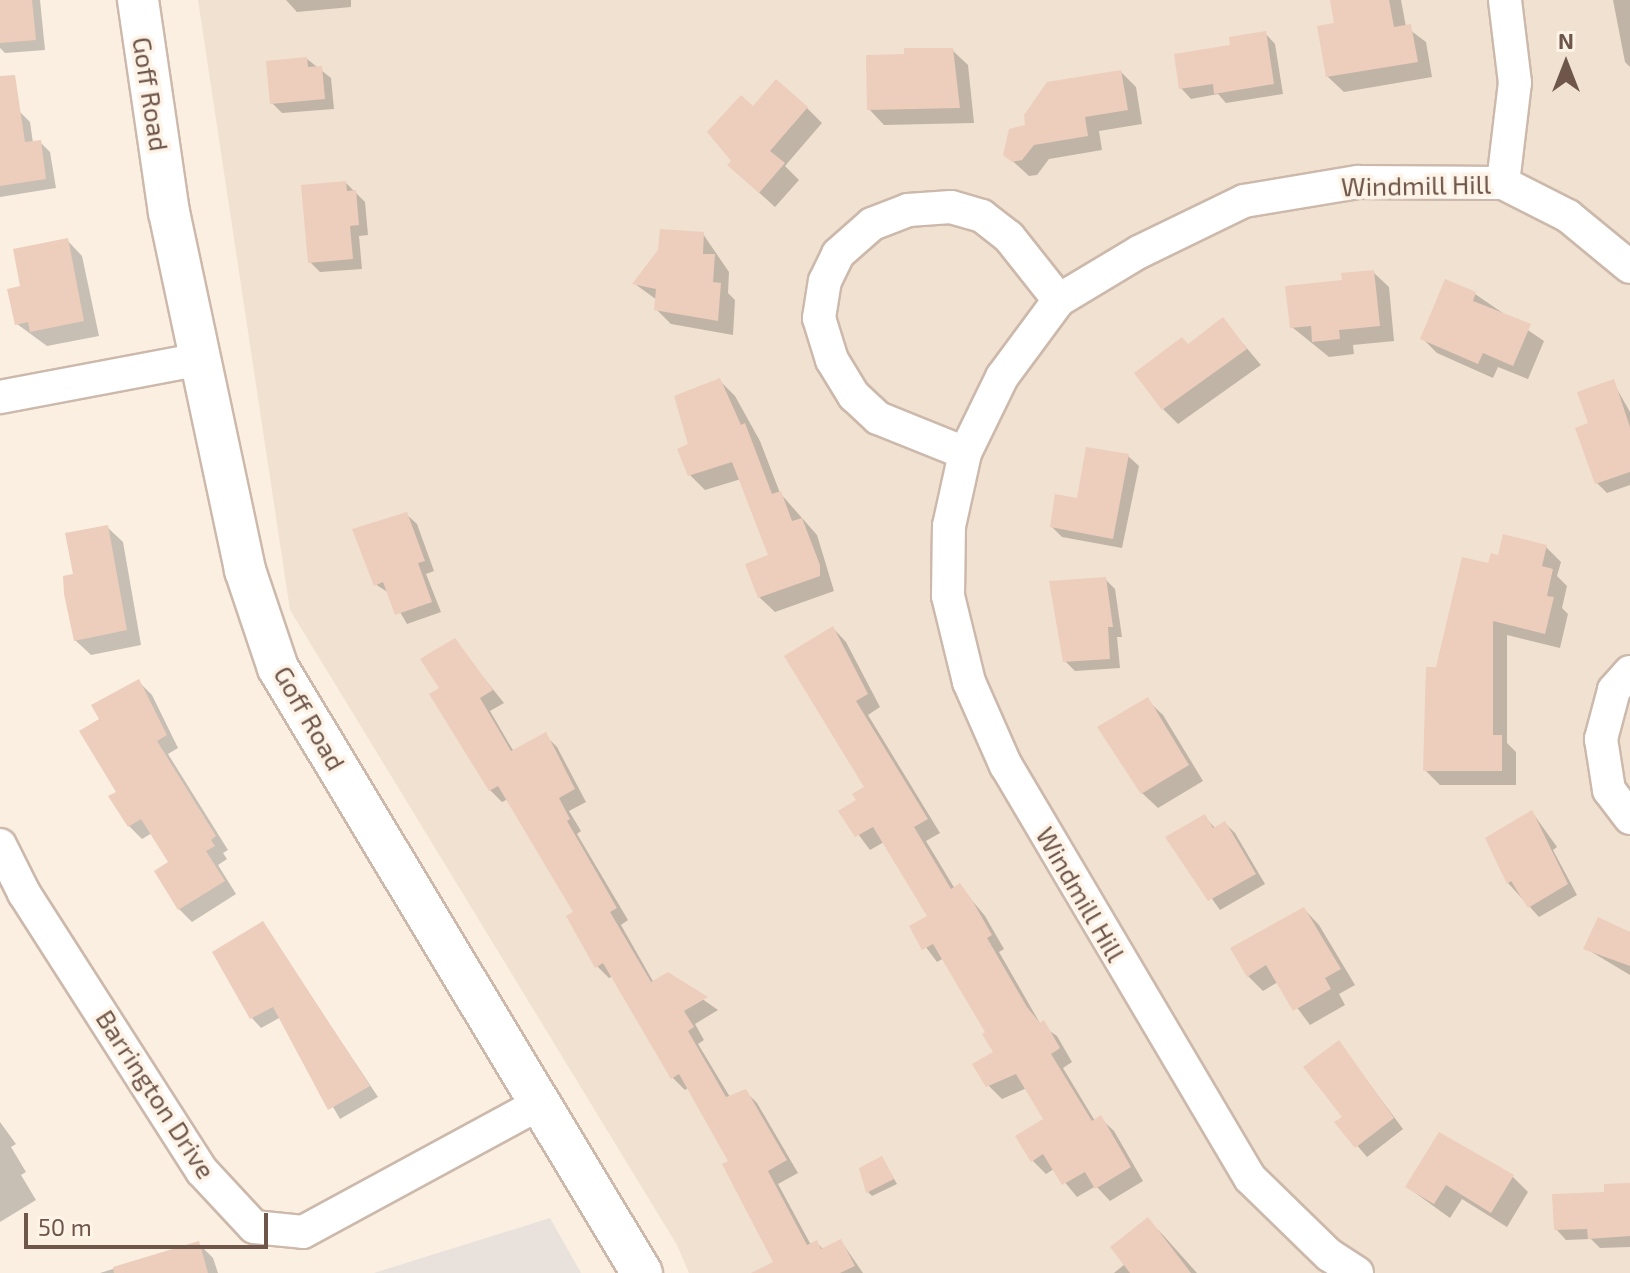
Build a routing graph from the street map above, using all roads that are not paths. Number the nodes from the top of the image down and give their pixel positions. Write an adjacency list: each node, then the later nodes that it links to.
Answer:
1 (138, 0): 6 (street, Goff Road)
2 (1505, 0): 3 (street)
3 (1503, 183): 4 (street, Windmill Hill); 5 (street, Windmill Hill)
4 (1630, 267)
5 (1059, 300): 8 (street, Windmill Hill); 8 (street)
6 (201, 359): 7 (street); 12 (street, Goff Road)
7 (0, 397)
8 (965, 453): 14 (street, Windmill Hill)
9 (1630, 672): 10 (street)
10 (1630, 818)
11 (0, 845): 12 (street, Barrington Drive)
12 (542, 1102): 13 (street, Goff Road)
13 (642, 1273)
14 (1357, 1273)

